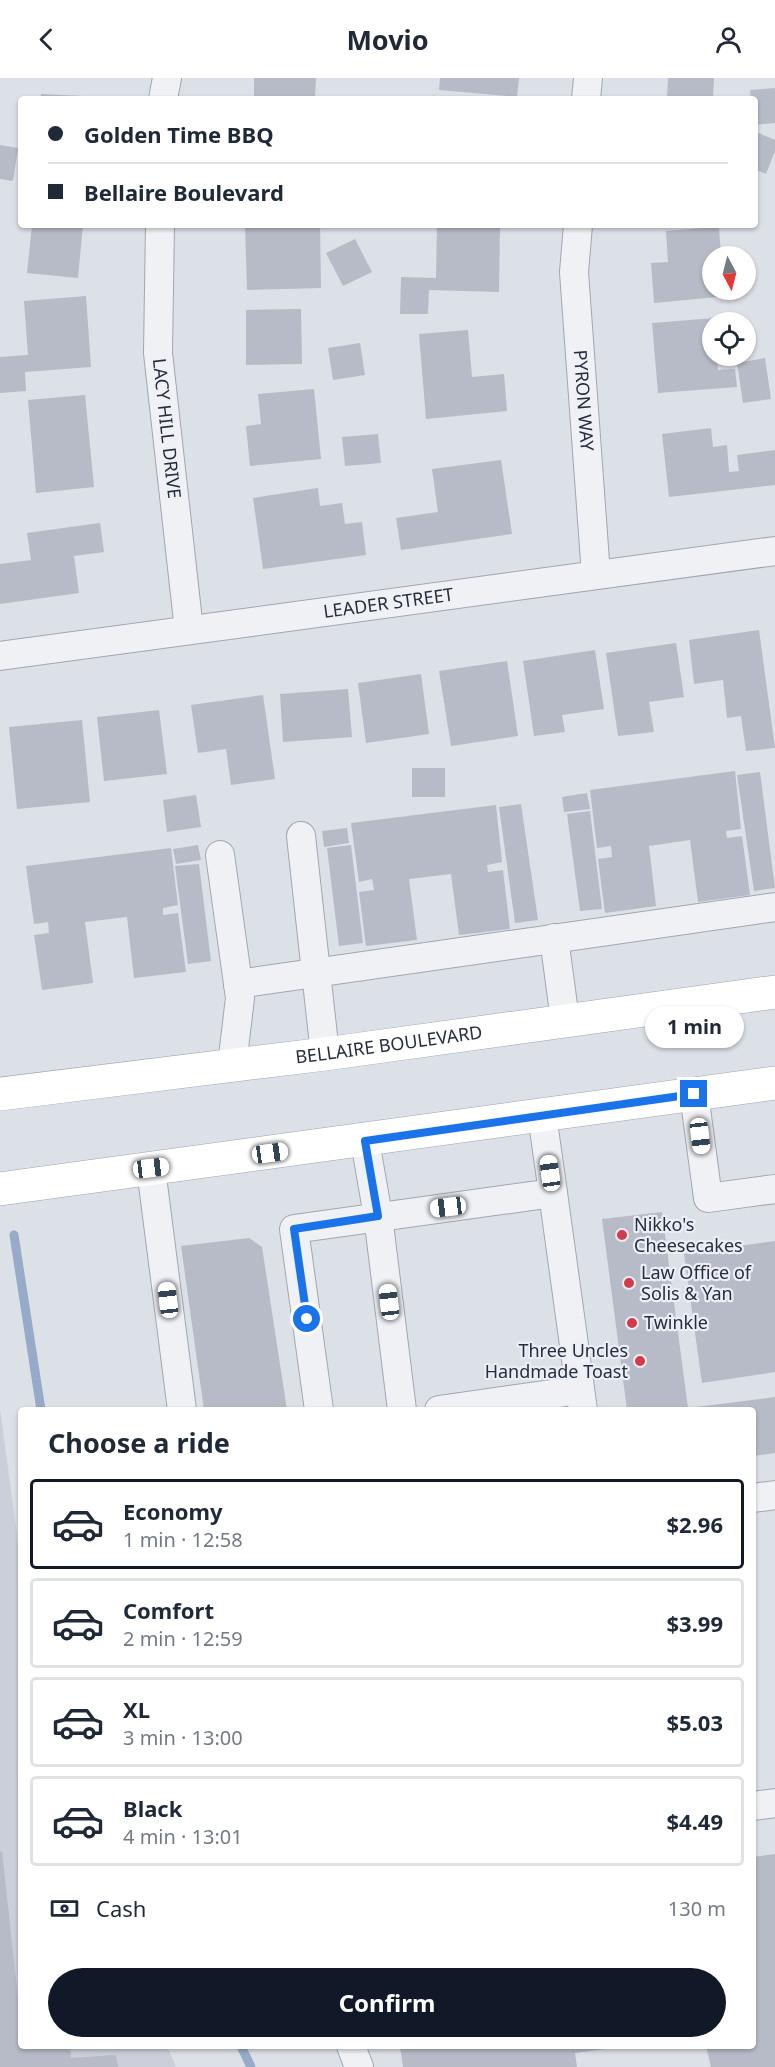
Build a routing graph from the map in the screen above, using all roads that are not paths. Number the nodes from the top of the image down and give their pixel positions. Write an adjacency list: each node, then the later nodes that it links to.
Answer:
1 (167, 78): 3 (street)
2 (588, 78): 4 (street)
3 (164, 96)
4 (586, 96)
5 (160, 228): 9 (street, LACY HILL DRIVE)
6 (578, 228): 8 (street, PYRON WAY)
7 (775, 551): 8 (street, LEADER STREET)
8 (596, 575): 9 (street, LEADER STREET)
9 (189, 630): 10 (street, LEADER STREET)
10 (0, 656)
11 (301, 837): 15 (street)
12 (220, 855): 16 (street)
13 (775, 907): 14 (street)
14 (554, 938): 15 (street); 18 (street)
15 (317, 971): 16 (street); 19 (street)
16 (238, 984): 20 (street)
17 (775, 992): 18 (main road, BELLAIRE BOULEVARD)
18 (565, 1020): 19 (main road, BELLAIRE BOULEVARD)
19 (325, 1053): 20 (main road, BELLAIRE BOULEVARD)
20 (232, 1065): 22 (main road, BELLAIRE BOULEVARD)
21 (775, 1083): 23 (main road)
22 (0, 1094)
23 (694, 1094): 24 (main road); 28 (street)
24 (542, 1115): 25 (main road); 29 (street)
25 (365, 1141): 26 (main road); 30 (street)
26 (151, 1168): 27 (main road); 33 (street)
27 (0, 1189)
28 (775, 1189)
29 (553, 1193): 30 (street); 31 (street)
30 (378, 1216): 34 (street); 35 (street)
31 (581, 1400): 32 (street)
32 (499, 1406): 36 (street)
33 (182, 1407)
34 (320, 1407)
35 (402, 1407)
36 (484, 1407)
37 (775, 1495): 38 (street)
38 (756, 1498)
39 (775, 1803): 40 (street)
40 (756, 1806)
41 (352, 2049): 42 (street)
42 (359, 2067)

